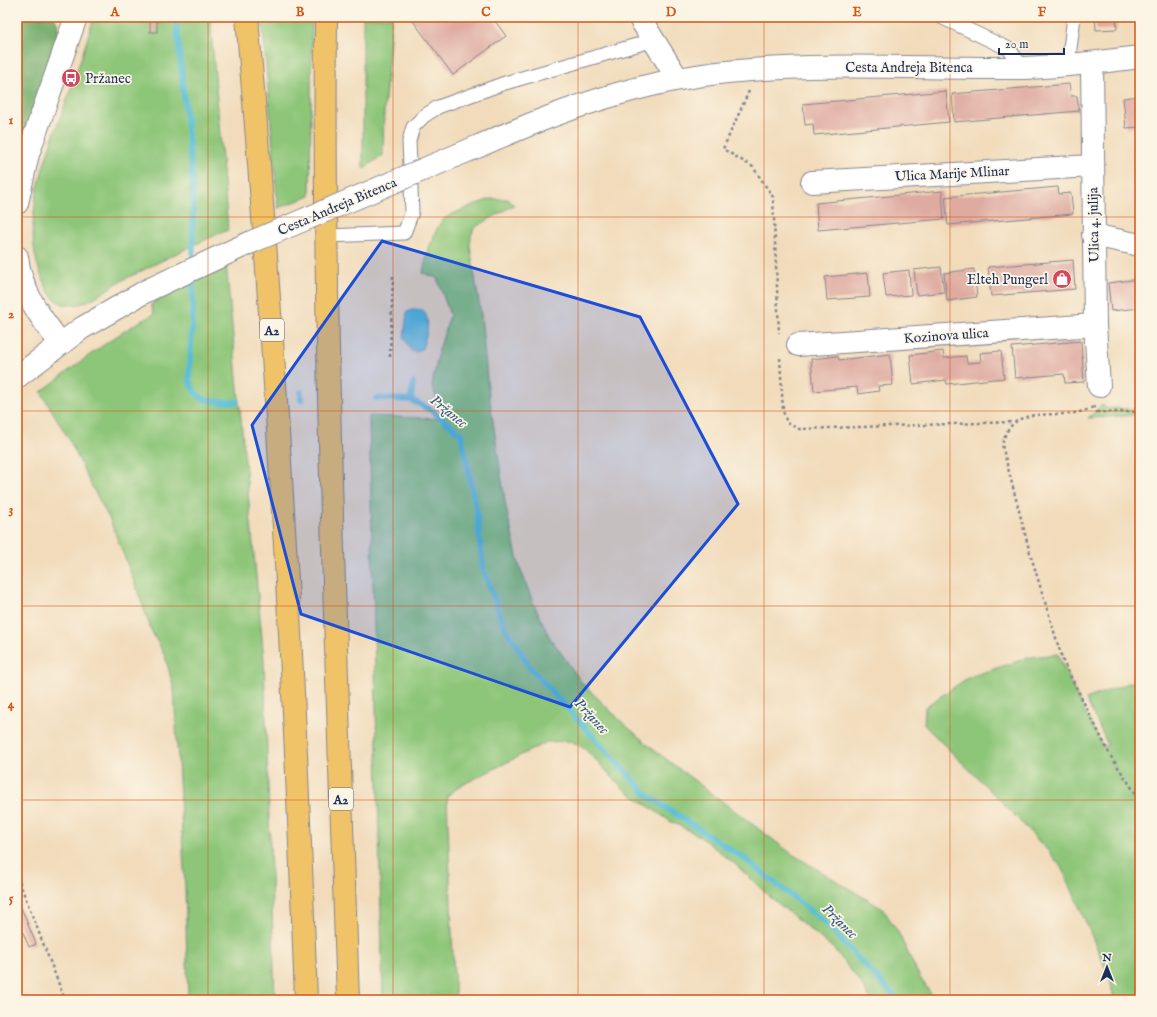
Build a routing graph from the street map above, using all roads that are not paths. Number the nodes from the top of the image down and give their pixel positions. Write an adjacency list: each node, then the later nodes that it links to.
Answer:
1 (76, 17): 15 (street)
2 (247, 17): 25 (highway, A2)
3 (326, 17): 17 (highway, A2)
4 (639, 17): 7 (street)
5 (942, 17): 11 (lane)
6 (1074, 17): 10 (lane)
7 (654, 40): 12 (street); 17 (lane)
8 (1140, 57): 9 (street, Cesta Andreja Bitenca)
9 (1092, 64): 10 (street, Cesta Andreja Bitenca); 13 (street, Ulica 4. julija)
10 (1068, 65): 11 (street, Cesta Andreja Bitenca)
11 (1023, 68): 12 (street, Cesta Andreja Bitenca)
12 (678, 79): 21 (street, Cesta Andreja Bitenca, bridge)
13 (1092, 166): 14 (street, Ulica Marije Mlinar); 16 (street, Ulica 4. julija)
14 (812, 182)
15 (17, 203)
16 (1093, 235): 18 (street); 20 (street, Ulica 4. julija)
17 (326, 236): 26 (highway, A2)
18 (1140, 245)
19 (17, 257): 21 (street)
20 (1094, 325): 22 (street, Kozinova ulica); 24 (street, Ulica 4. julija)
21 (60, 343): 23 (street, Cesta Andreja Bitenca)
22 (798, 345)
23 (17, 377)
24 (1096, 396)
25 (306, 1000)
26 (348, 1000)

